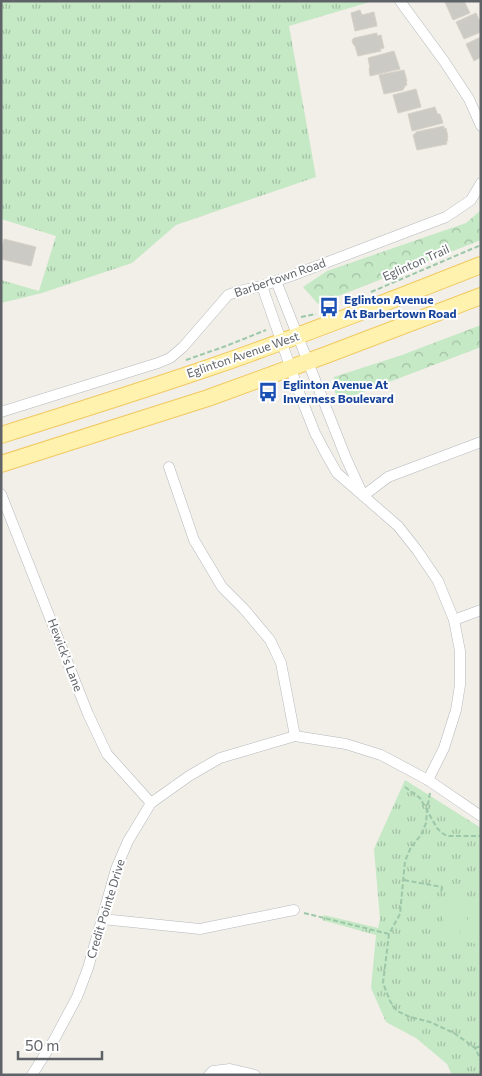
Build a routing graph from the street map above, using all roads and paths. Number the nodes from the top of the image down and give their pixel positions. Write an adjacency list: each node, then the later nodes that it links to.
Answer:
1 (400, 1): 2 (street)
2 (481, 126)
3 (481, 183): 6 (street, Barbertown Road)
4 (481, 245): 8 (path, Eglinton Trail)
5 (481, 265): 13 (main road, Eglinton Avenue West)
6 (276, 281): 7 (street, Barbertown Road); 13 (street)
7 (262, 286): 13 (street); 17 (street, Barbertown Road)
8 (364, 296)
9 (481, 296): 15 (main road)
10 (319, 314): 11 (path)
11 (302, 316)
12 (263, 330): 14 (path)
13 (290, 339): 15 (street); 16 (street); 18 (main road, Eglinton Avenue West)
14 (182, 361)
15 (308, 362): 16 (main road); 23 (street)
16 (291, 368): 20 (main road); 23 (street)
17 (1, 412)
18 (1, 435)
19 (481, 442): 23 (street)
20 (1, 464)
21 (169, 467): 26 (street)
22 (1, 494): 30 (street, Hewick's Lane)
23 (363, 496): 25 (street)
24 (481, 610): 25 (street)
25 (454, 620): 27 (street)
26 (295, 736): 27 (street, Credit Pointe Drive); 30 (street, Credit Pointe Drive)
27 (428, 780): 32 (street, Credit Pointe Drive)
28 (405, 787): 31 (path)
29 (430, 793): 31 (path)
30 (150, 803): 37 (street, Credit Pointe Drive)
31 (426, 810): 33 (path); 34 (path)
32 (481, 816)
33 (481, 836)
34 (403, 880): 35 (path); 38 (path)
35 (441, 893)
36 (294, 910): 37 (street); 38 (path)
37 (102, 919): 42 (street, Credit Pointe Drive)
38 (389, 934): 40 (path)
39 (481, 1046): 40 (path)
40 (475, 1048): 41 (path)
41 (481, 1060)
42 (32, 1075)
43 (209, 1075): 44 (street)
44 (255, 1075)

